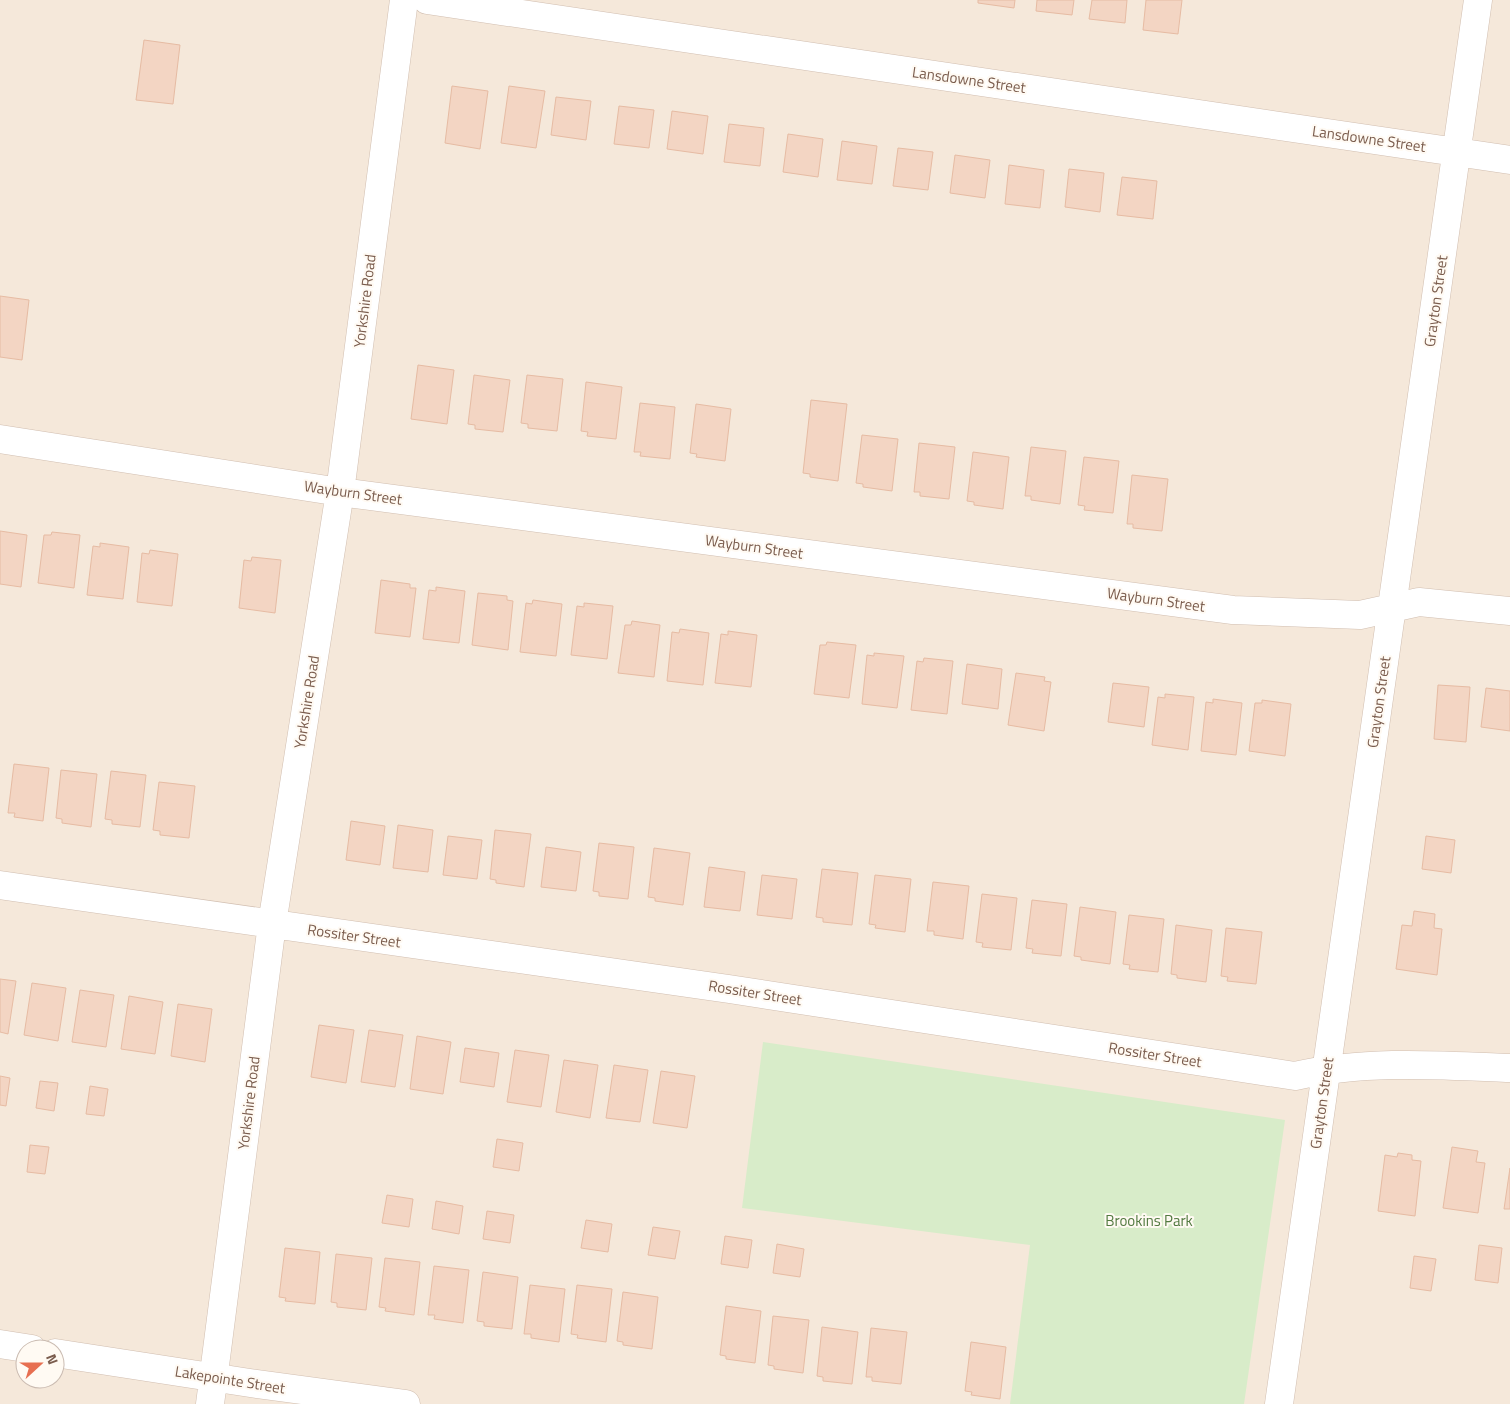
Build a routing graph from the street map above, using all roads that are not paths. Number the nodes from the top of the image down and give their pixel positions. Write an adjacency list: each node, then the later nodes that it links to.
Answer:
1 (404, 0): 7 (street, Yorkshire Road)
2 (427, 0): 4 (street, Lansdowne Street)
3 (1478, 0): 4 (street, Grayton Street)
4 (1457, 152): 5 (street, Lansdowne Street); 8 (street, Grayton Street)
5 (1510, 160)
6 (0, 439): 7 (street, Wayburn Street)
7 (340, 492): 8 (street, Wayburn Street); 11 (street, Yorkshire Road)
8 (1392, 608): 9 (street, Wayburn Street); 13 (street, Grayton Street)
9 (1510, 611)
10 (0, 885): 11 (street, Rossiter Street)
11 (272, 924): 13 (street, Rossiter Street); 17 (street, Yorkshire Road)
12 (1510, 1068): 13 (street, Rossiter Street)
13 (1326, 1069): 20 (street, Grayton Street)
14 (0, 1344): 15 (street)
15 (15, 1346)
16 (65, 1354): 17 (street, Lakepointe Street)
17 (215, 1377): 18 (street, Yorkshire Road); 19 (street, Lakepointe Street)
18 (210, 1404)
19 (406, 1404)
20 (1279, 1404)

